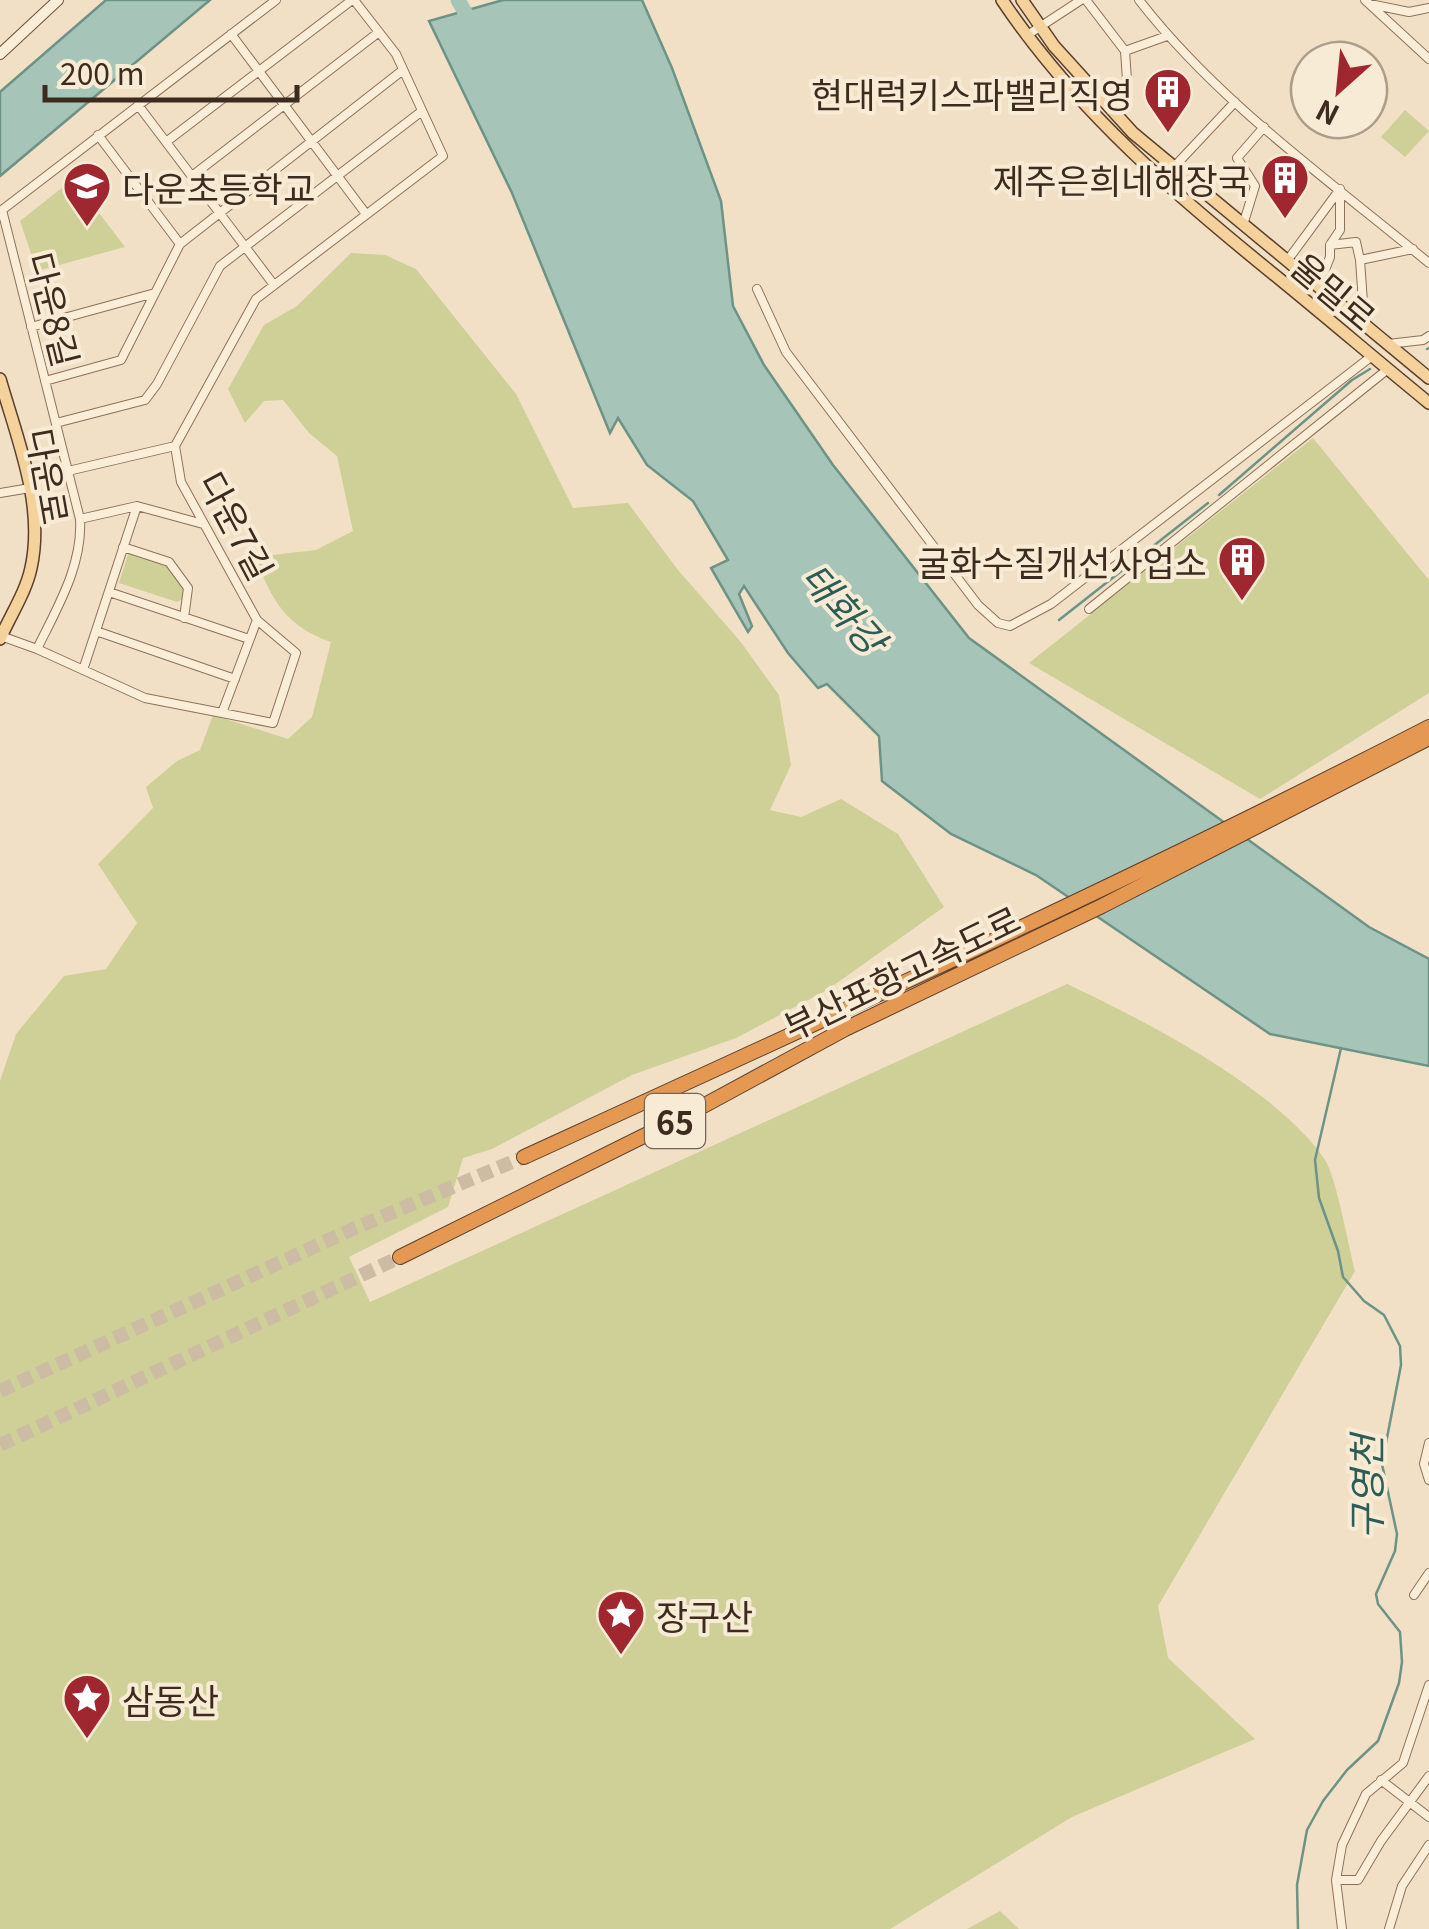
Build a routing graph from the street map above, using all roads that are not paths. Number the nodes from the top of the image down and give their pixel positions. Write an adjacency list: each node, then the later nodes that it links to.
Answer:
1 (58, 0): 16 (street)
2 (276, 0): 12 (street)
3 (353, 0): 11 (street, 다운7길); 19 (street)
4 (1002, 0): 13 (main road, 울밀로)
5 (1022, 0): 10 (main road, 울밀로)
6 (1083, 0): 10 (street); 15 (street)
7 (1139, 0): 14 (street)
8 (1367, 2): 9 (street); 17 (street)
9 (1429, 8)
10 (1040, 27): 13 (street); 24 (main road, 울밀로)
11 (379, 32): 18 (street, 다운7길); 22 (street)
12 (231, 34): 19 (street); 21 (street)
13 (1026, 36): 52 (main road, 울밀로)
14 (1167, 36): 15 (street); 20 (street)
15 (1125, 51): 24 (street)
16 (0, 54)
17 (1429, 59)
18 (404, 70): 23 (street, 다운7길); 27 (street)
19 (258, 71): 22 (street); 28 (street)
20 (1235, 102): 25 (street); 29 (street)
21 (138, 104): 26 (street); 28 (street)
22 (284, 105): 27 (street); 30 (street)
23 (422, 111): 31 (street); 35 (street, 다운7길)
24 (1111, 111): 29 (main road, 울밀로)
25 (1264, 127): 32 (street); 36 (street)
26 (98, 134): 33 (street); 37 (street)
27 (311, 140): 31 (street); 34 (street)
28 (166, 142): 30 (street)
29 (1173, 168): 36 (main road, 울밀로)
30 (192, 176): 34 (street)
31 (338, 177): 35 (street); 39 (street)
32 (1340, 190): 38 (street); 40 (street); 42 (street)
33 (2, 210): 49 (street, 다운8길)
34 (218, 211): 37 (street); 39 (street)
35 (366, 214): 45 (street, 다운7길)
36 (1243, 226): 42 (main road, 울밀로)
37 (180, 244): 47 (street)
38 (1330, 244): 41 (street); 44 (street)
39 (244, 246): 45 (street); 58 (street)
40 (1413, 249): 41 (street); 43 (street)
41 (1360, 260): 48 (street)
42 (1287, 261): 44 (main road, 울밀로)
43 (1429, 262)
44 (1313, 283): 48 (main road, 울밀로)
45 (274, 285): 59 (street, 다운7길)
46 (757, 289): 61 (street)
47 (155, 293): 49 (street); 56 (street)
48 (1360, 321): 51 (main road, 울밀로)
49 (31, 327): 56 (street, 다운8길)
50 (1429, 336): 51 (street)
51 (1388, 344): 54 (main road, 울밀로)
52 (1372, 356): 53 (main road, 울밀로); 61 (street)
53 (1388, 369): 57 (main road, 울밀로); 64 (street)
54 (1429, 378)
55 (0, 379): 62 (main road, 다운로)
56 (45, 381): 58 (street, 다운8길)
57 (1429, 403)
58 (56, 423): 60 (street, 다운8길)
59 (175, 446): 60 (street, 다운로); 67 (street, 다운7길)
60 (68, 472): 66 (street, 다운8길)
61 (1203, 487): 64 (street)
62 (30, 488): 63 (street); 74 (main road, 다운로)
63 (0, 493)
64 (1217, 505): 70 (street)
65 (137, 506): 66 (street); 67 (street); 68 (street)
66 (80, 518): 76 (street, 다운8길)
67 (204, 524): 72 (street, 다운7길)
68 (124, 546): 69 (street); 71 (street)
69 (109, 592): 71 (street); 73 (street)
70 (1089, 609)
71 (184, 618): 75 (street)
72 (257, 620): 75 (street); 79 (street, 다운7길)
73 (96, 631): 77 (street); 78 (street)
74 (0, 637): 76 (street, 다운7길)
75 (249, 639): 78 (street)
76 (37, 649): 77 (street, 다운7길)
77 (82, 670): 79 (street, 다운7길)
78 (235, 680): 79 (street)
79 (222, 713)
80 (1429, 727): 82 (highway, 부산포항고속도로 / 65)
81 (1429, 738): 83 (highway, 부산포항고속도로 / 65)
82 (524, 1158)
83 (400, 1258)
84 (1429, 1444): 85 (street)
85 (1429, 1480)
86 (1429, 1573): 87 (street)
87 (1414, 1596)
88 (1429, 1685): 90 (street)
89 (1429, 1776): 91 (street)
90 (1382, 1780): 91 (street); 94 (street)
91 (1410, 1802): 92 (street); 94 (street)
92 (1429, 1817)
93 (1429, 1845): 96 (street)
94 (1336, 1880): 95 (street)
95 (1342, 1929)
96 (1388, 1929)

